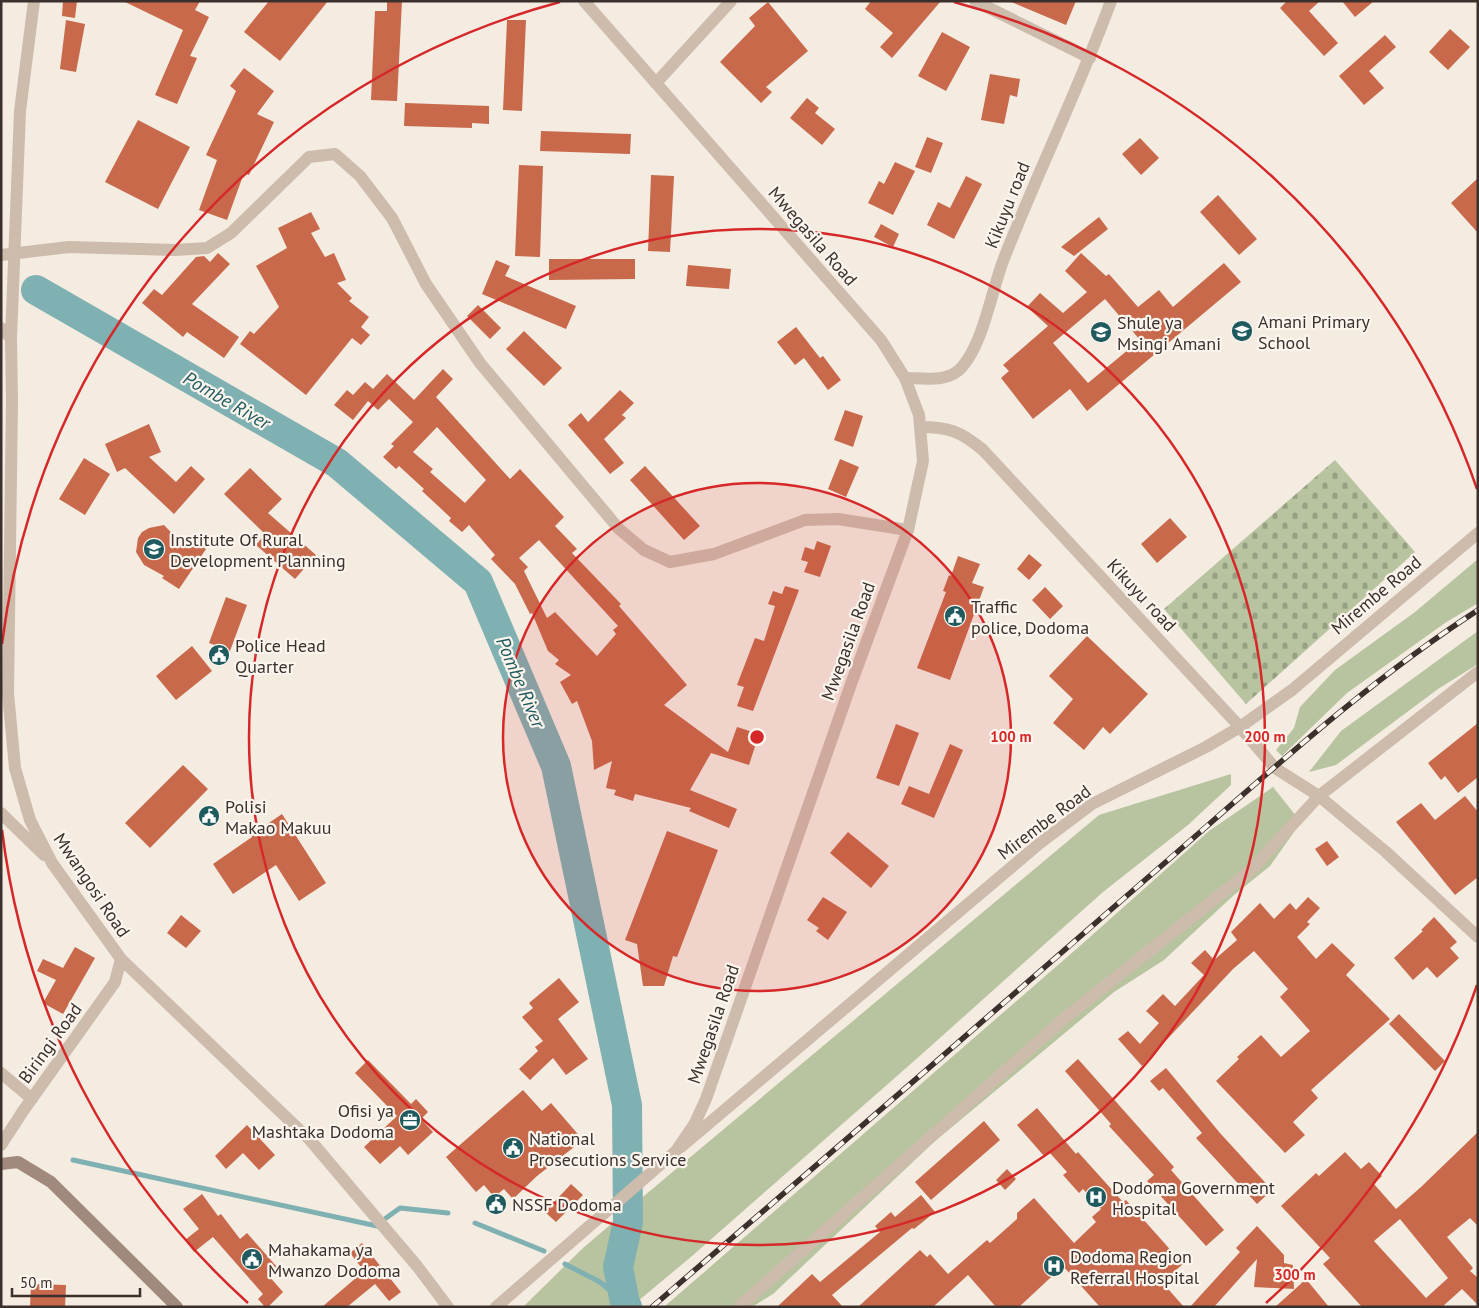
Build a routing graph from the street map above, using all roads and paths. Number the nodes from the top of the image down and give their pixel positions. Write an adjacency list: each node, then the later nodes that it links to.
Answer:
1 (34, 1): 8 (street, Mwangosi Road)
2 (584, 1): 7 (street, Mwegasila Road)
3 (731, 1): 7 (street)
4 (975, 1): 6 (street)
5 (1111, 1): 6 (street, Kikuyu road)
6 (1090, 58): 11 (street, Kikuyu road)
7 (656, 83): 11 (street, Mwegasila Road)
8 (7, 254): 10 (street, Mwangosi Road); 13 (street)
9 (1, 328): 10 (street)
10 (11, 338): 19 (street, Mwangosi Road)
11 (905, 378): 12 (street, Mwegasila Road)
12 (920, 427): 13 (street, Mwegasila Road); 16 (street, Kikuyu road)
13 (908, 530): 25 (street, Mwegasila Road)
14 (1478, 533): 16 (street, Mirembe Road)
15 (1478, 672): 17 (street)
16 (1240, 727): 17 (street, Kikuyu road); 25 (street, Mirembe Road)
17 (1319, 796): 20 (street, Kikuyu road); 30 (street)
18 (1, 813): 19 (street)
19 (52, 863): 21 (street, Mwangosi Road)
20 (1478, 937)
21 (121, 960): 23 (street, Biringi Road); 28 (street, Mwangosi Road)
22 (1, 1073): 23 (street)
23 (32, 1099): 24 (street, Biringi Road)
24 (1, 1145)
25 (676, 1152): 29 (street, Mwegasila Road)
26 (1, 1164): 27 (main road)
27 (177, 1307)
28 (448, 1307)
29 (496, 1307)
30 (739, 1307)

